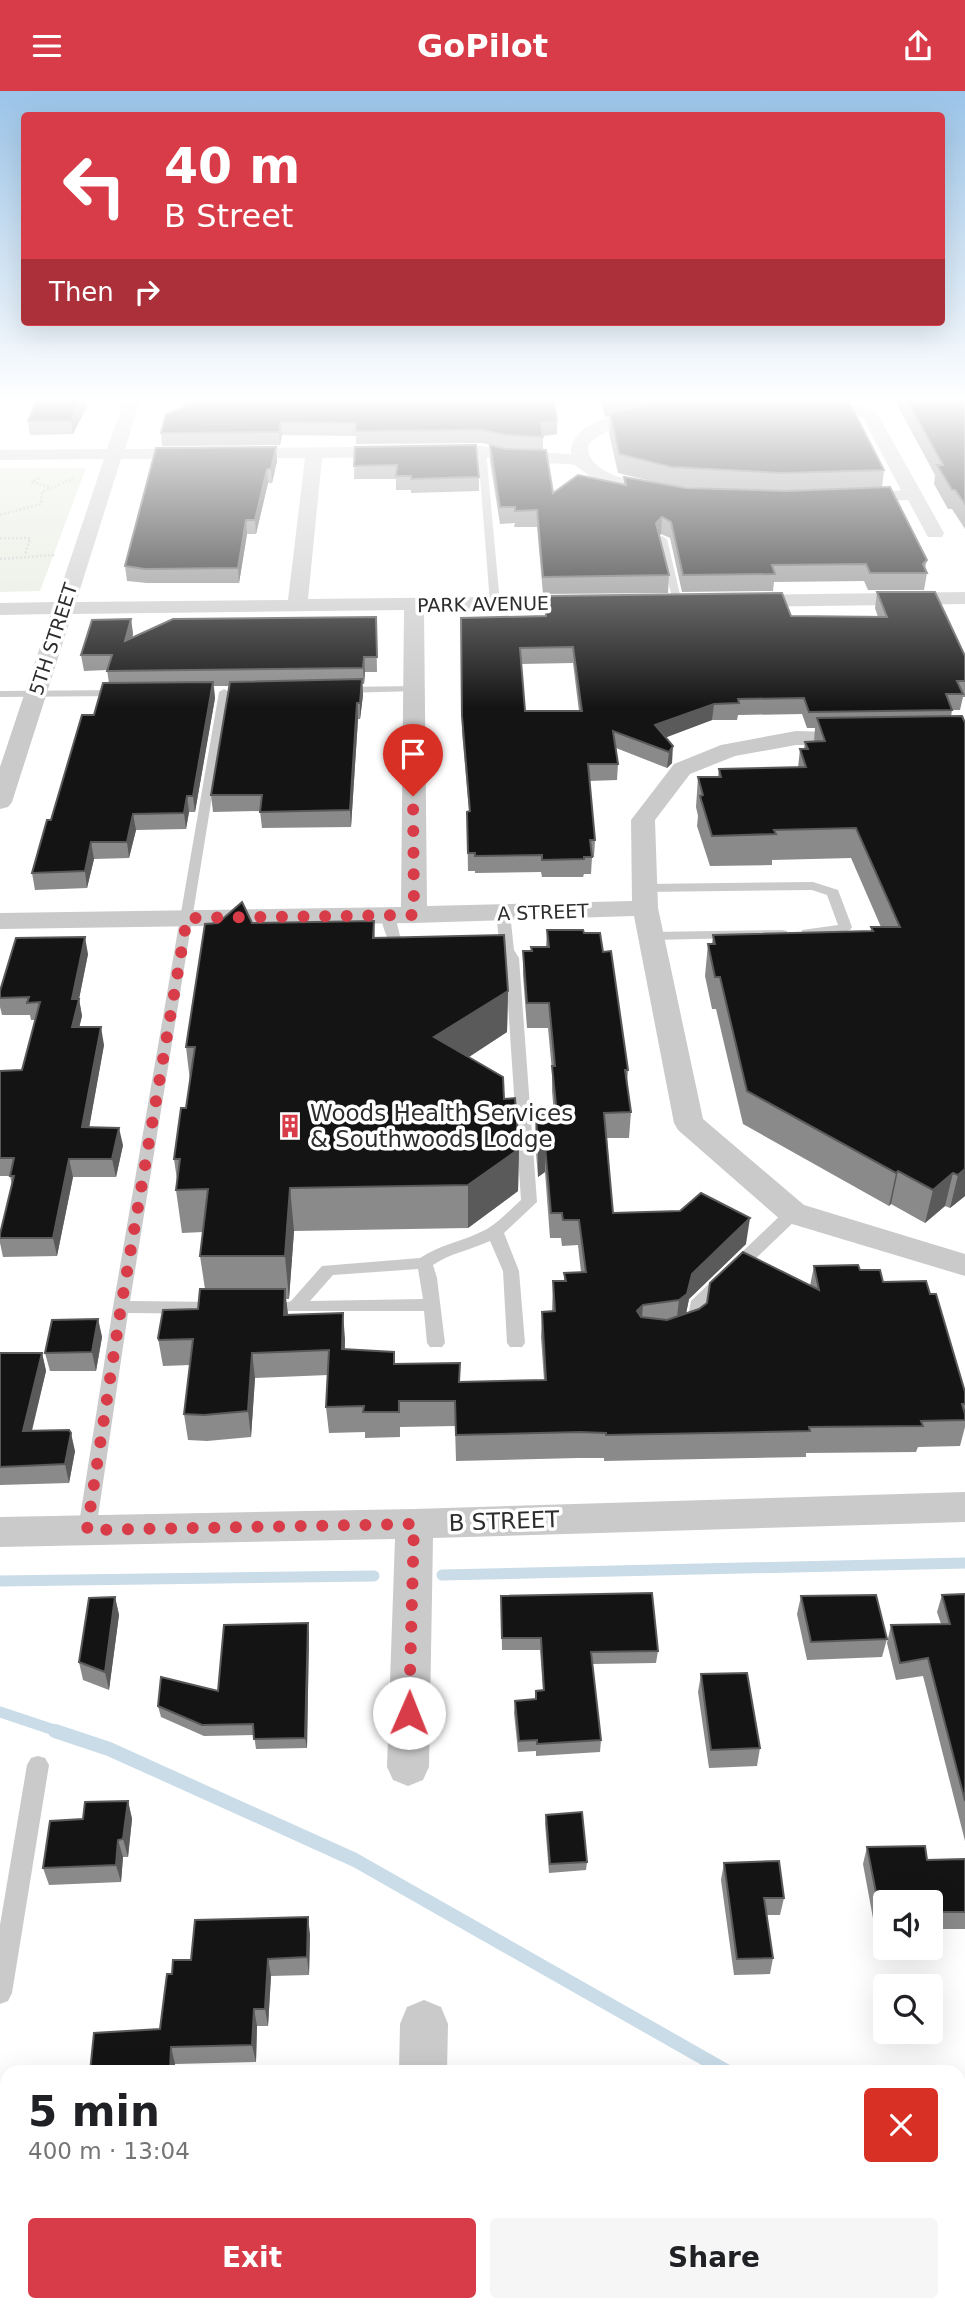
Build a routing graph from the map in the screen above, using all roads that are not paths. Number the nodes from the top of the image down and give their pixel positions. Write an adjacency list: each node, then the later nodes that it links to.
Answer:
1 (97, 501): 16 (street, 5TH STREET)
2 (309, 501): 14 (street)
3 (486, 501): 12 (lane)
4 (916, 501): 5 (street)
5 (935, 533)
6 (662, 539): 8 (lane)
7 (965, 598): 9 (street)
8 (685, 601): 11 (street)
9 (719, 601)
10 (612, 602): 12 (street, PARK AVENUE)
11 (652, 602)
12 (495, 603): 13 (street, PARK AVENUE)
13 (414, 605): 14 (street, PARK AVENUE); 17 (street)
14 (297, 606): 16 (street, PARK AVENUE)
15 (0, 609): 16 (street, PARK AVENUE)
16 (62, 609): 22 (street, 5TH STREET)
17 (414, 689): 18 (lane); 28 (street)
18 (333, 690)
19 (224, 692): 29 (lane)
20 (130, 693): 22 (lane)
21 (0, 694): 22 (lane)
22 (36, 694): 24 (street, 5TH STREET)
23 (878, 738): 25 (street)
24 (0, 802)
25 (647, 911): 25 (lane); 26 (street, A STREET); 32 (street)
26 (503, 913): 28 (street, A STREET); 33 (lane)
27 (388, 915): 28 (street, A STREET); 29 (street, A STREET); 31 (lane)
28 (414, 915)
29 (187, 918): 30 (street, A STREET); 38 (lane)
30 (0, 921)
31 (421, 954)
32 (793, 1213): 35 (street); 41 (lane)
33 (495, 1232): 34 (lane); 43 (lane)
34 (424, 1263): 36 (lane); 37 (lane)
35 (965, 1265)
36 (432, 1304): 37 (lane); 42 (lane)
37 (296, 1306): 40 (lane)
38 (121, 1307): 39 (lane); 46 (lane)
39 (238, 1308)
40 (277, 1308)
41 (670, 1335)
42 (436, 1343)
43 (516, 1343)
44 (965, 1507): 45 (street, B STREET)
45 (414, 1524): 46 (street, B STREET); 49 (street)
46 (87, 1530): 47 (street, B STREET)
47 (0, 1532)
48 (38, 1765): 50 (lane)
49 (408, 1767)
50 (0, 1993)
51 (424, 2024): 52 (street)
52 (423, 2065)

